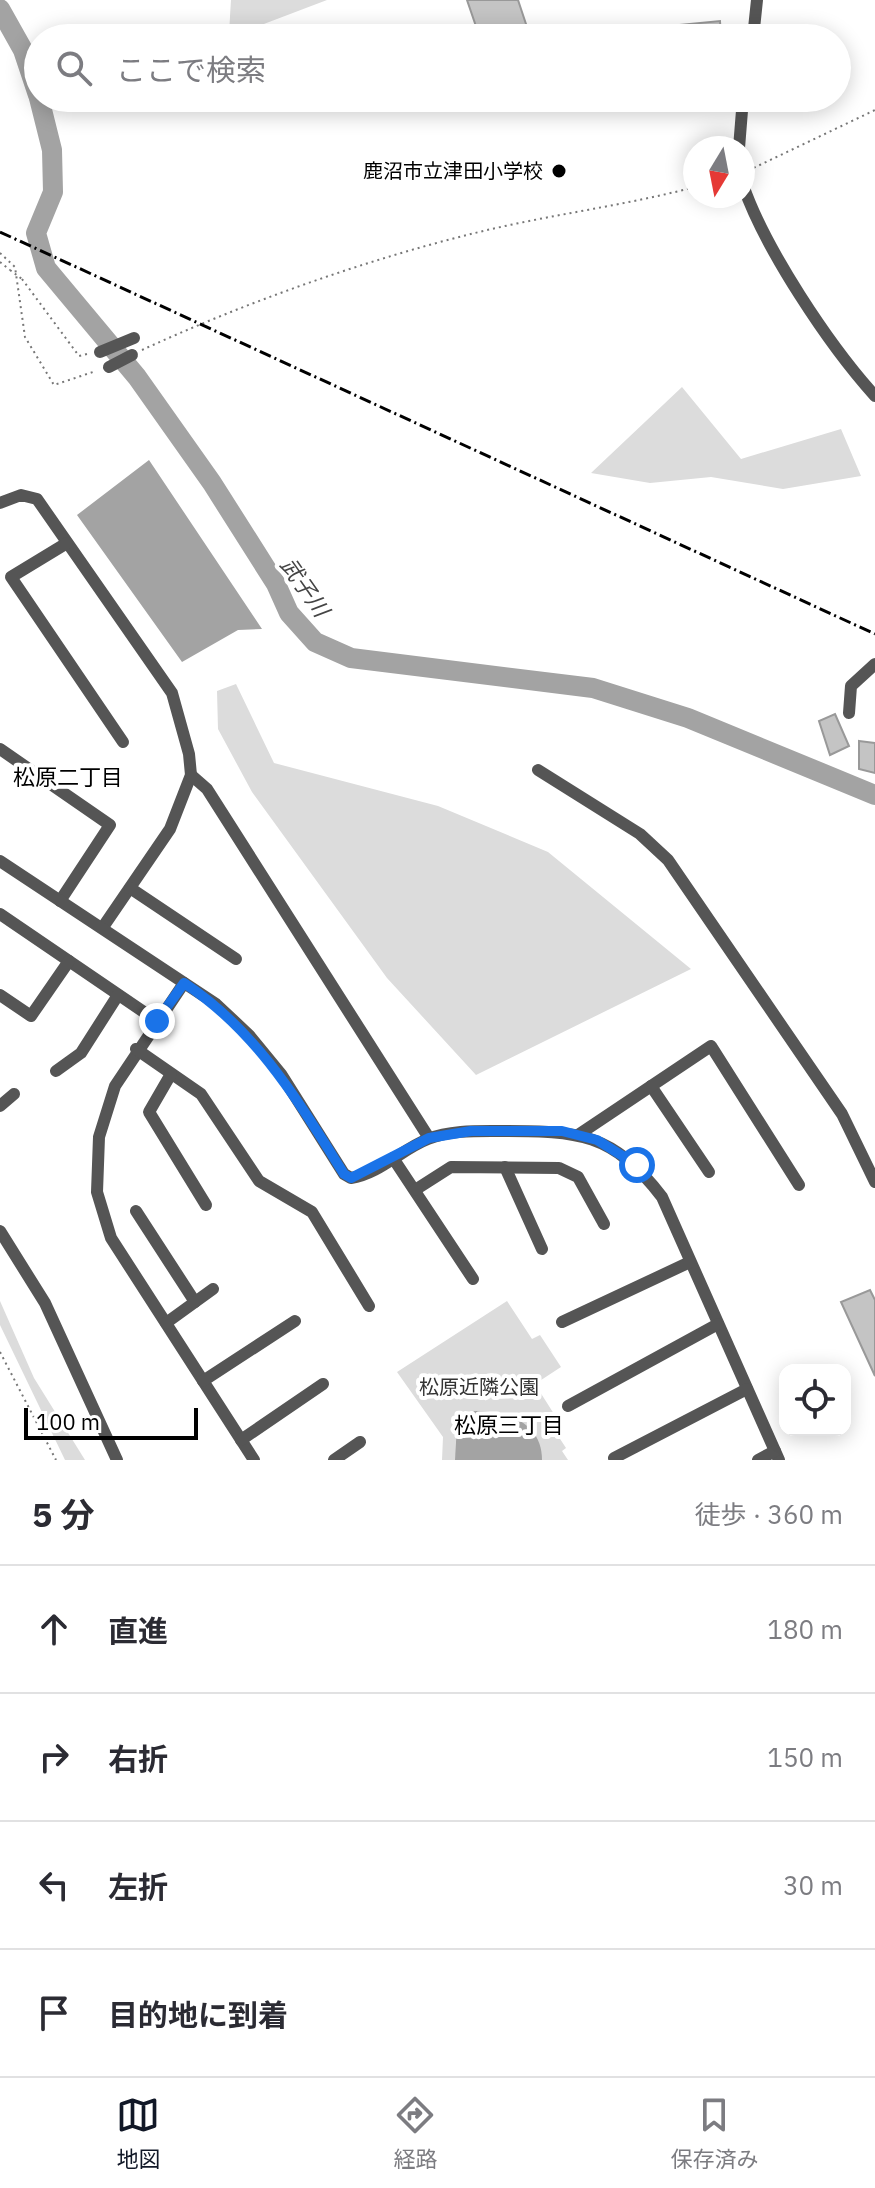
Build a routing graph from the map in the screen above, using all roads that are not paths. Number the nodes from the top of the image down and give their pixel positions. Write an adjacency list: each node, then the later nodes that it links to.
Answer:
1 (757, 0): 2 (street)
2 (754, 24)
3 (742, 112): 4 (street)
4 (740, 136)
5 (755, 208): 10 (street)
6 (134, 338): 7 (street)
7 (100, 352)
8 (132, 355): 9 (street)
9 (109, 367)
10 (875, 396)
11 (0, 503): 12 (street)
12 (67, 543): 15 (street); 18 (street)
13 (875, 664): 14 (street)
14 (849, 713)
15 (123, 742)
16 (0, 749): 21 (street)
17 (538, 770): 41 (street)
18 (191, 775): 20 (street); 37 (street)
19 (0, 861): 21 (street)
20 (130, 888): 23 (street); 24 (street)
21 (60, 901): 23 (street)
22 (0, 914): 25 (street)
23 (103, 927): 26 (street)
24 (236, 959)
25 (69, 961): 27 (street); 28 (street)
26 (184, 983): 29 (street); 38 (street)
27 (0, 995)
28 (118, 995): 29 (street); 31 (street)
29 (157, 1021): 30 (street)
30 (136, 1049): 32 (street); 56 (street)
31 (56, 1071)
32 (171, 1074): 44 (street); 53 (street)
33 (651, 1086): 36 (street); 40 (street); 42 (street)
34 (14, 1094): 35 (street)
35 (0, 1106)
36 (578, 1135): 37 (street); 49 (street)
37 (429, 1138): 38 (street)
38 (393, 1158): 43 (street)
39 (505, 1167): 43 (street); 46 (street); 48 (street)
40 (709, 1172)
41 (875, 1182)
42 (799, 1185)
43 (415, 1190): 50 (street)
44 (206, 1205)
45 (136, 1211): 52 (street)
46 (604, 1224)
47 (0, 1231): 66 (street)
48 (542, 1249)
49 (690, 1262): 55 (street); 57 (street)
50 (473, 1279)
51 (213, 1289): 52 (street)
52 (195, 1302): 56 (street)
53 (369, 1306)
54 (295, 1321): 58 (street)
55 (562, 1322)
56 (166, 1323): 58 (street)
57 (718, 1324): 60 (street); 61 (street)
58 (203, 1381): 62 (street)
59 (323, 1384): 62 (street)
60 (747, 1389): 64 (street); 65 (street)
61 (568, 1406)
62 (241, 1440): 67 (street)
63 (360, 1442): 68 (street)
64 (777, 1456): 69 (street)
65 (614, 1458)
66 (117, 1460)
67 (254, 1460)
68 (334, 1460)
69 (758, 1460)

